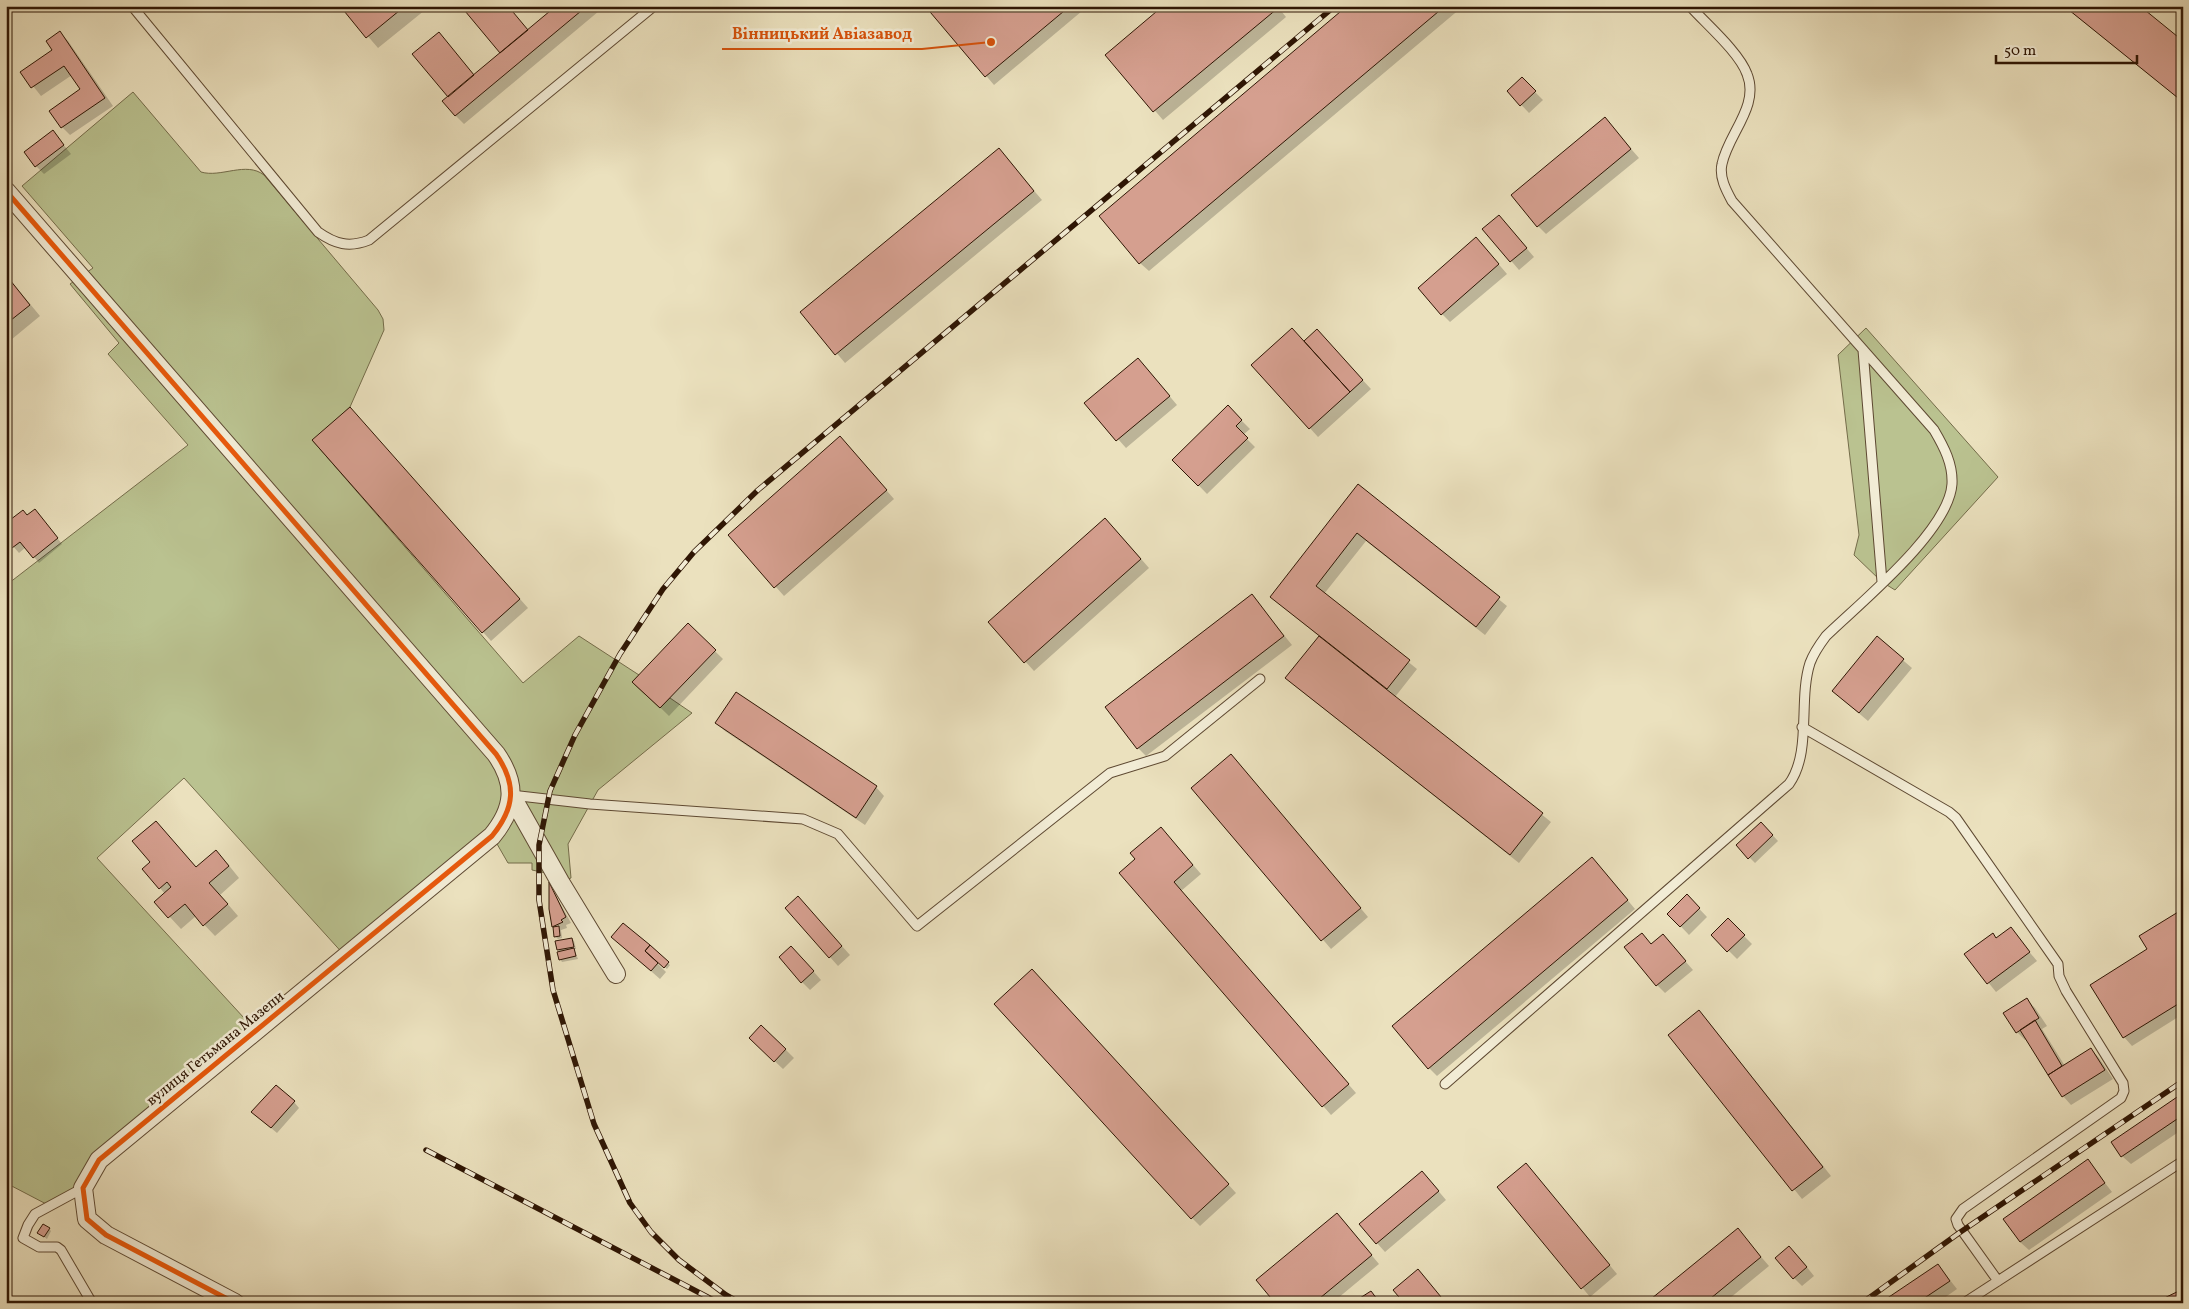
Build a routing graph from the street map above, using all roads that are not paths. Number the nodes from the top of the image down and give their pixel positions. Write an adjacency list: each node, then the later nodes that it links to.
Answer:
1 (132, 6): 2 (lane)
2 (654, 6)
3 (1690, 6): 5 (lane)
4 (6, 191): 9 (street)
5 (1863, 350): 6 (lane); 6 (lane)
6 (1882, 582): 8 (lane)
7 (1260, 679): 9 (lane)
8 (1802, 727): 11 (lane); 14 (lane)
9 (511, 795): 10 (street); 13 (street, вулиця Гетьмана Мазепи)
10 (616, 974)
11 (1445, 1084)
12 (2183, 1161): 14 (lane)
13 (83, 1188): 15 (lane); 16 (street)
14 (1998, 1281): 17 (lane)
15 (92, 1303)
16 (235, 1303)
17 (1964, 1303)

